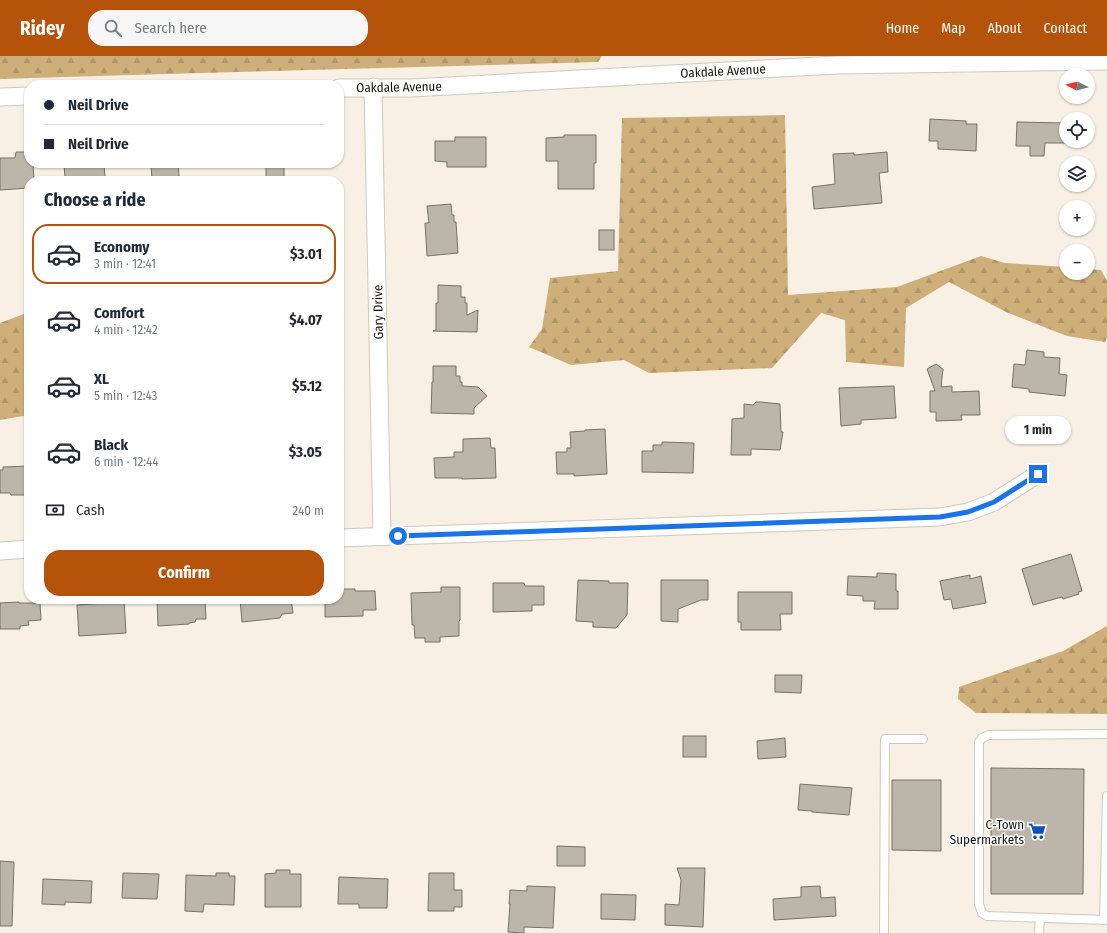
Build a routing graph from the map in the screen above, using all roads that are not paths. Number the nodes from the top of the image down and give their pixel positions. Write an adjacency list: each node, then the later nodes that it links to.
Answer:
1 (837, 61): 2 (street, Oakdale Avenue); 3 (street, Oakdale Avenue)
2 (1107, 61)
3 (373, 87): 4 (street, Oakdale Avenue); 8 (street, Gary Drive)
4 (344, 88)
5 (24, 96): 6 (street)
6 (0, 97)
7 (1038, 474): 8 (street)
8 (382, 536): 9 (street)
9 (344, 538)
10 (24, 550): 11 (street)
11 (0, 551)
12 (1107, 734): 16 (lane)
13 (923, 739): 18 (lane)
14 (1107, 796): 15 (lane)
15 (1107, 832): 17 (lane)
16 (1040, 918): 17 (lane); 19 (lane)
17 (1106, 920)
18 (884, 933)
19 (1039, 933)

